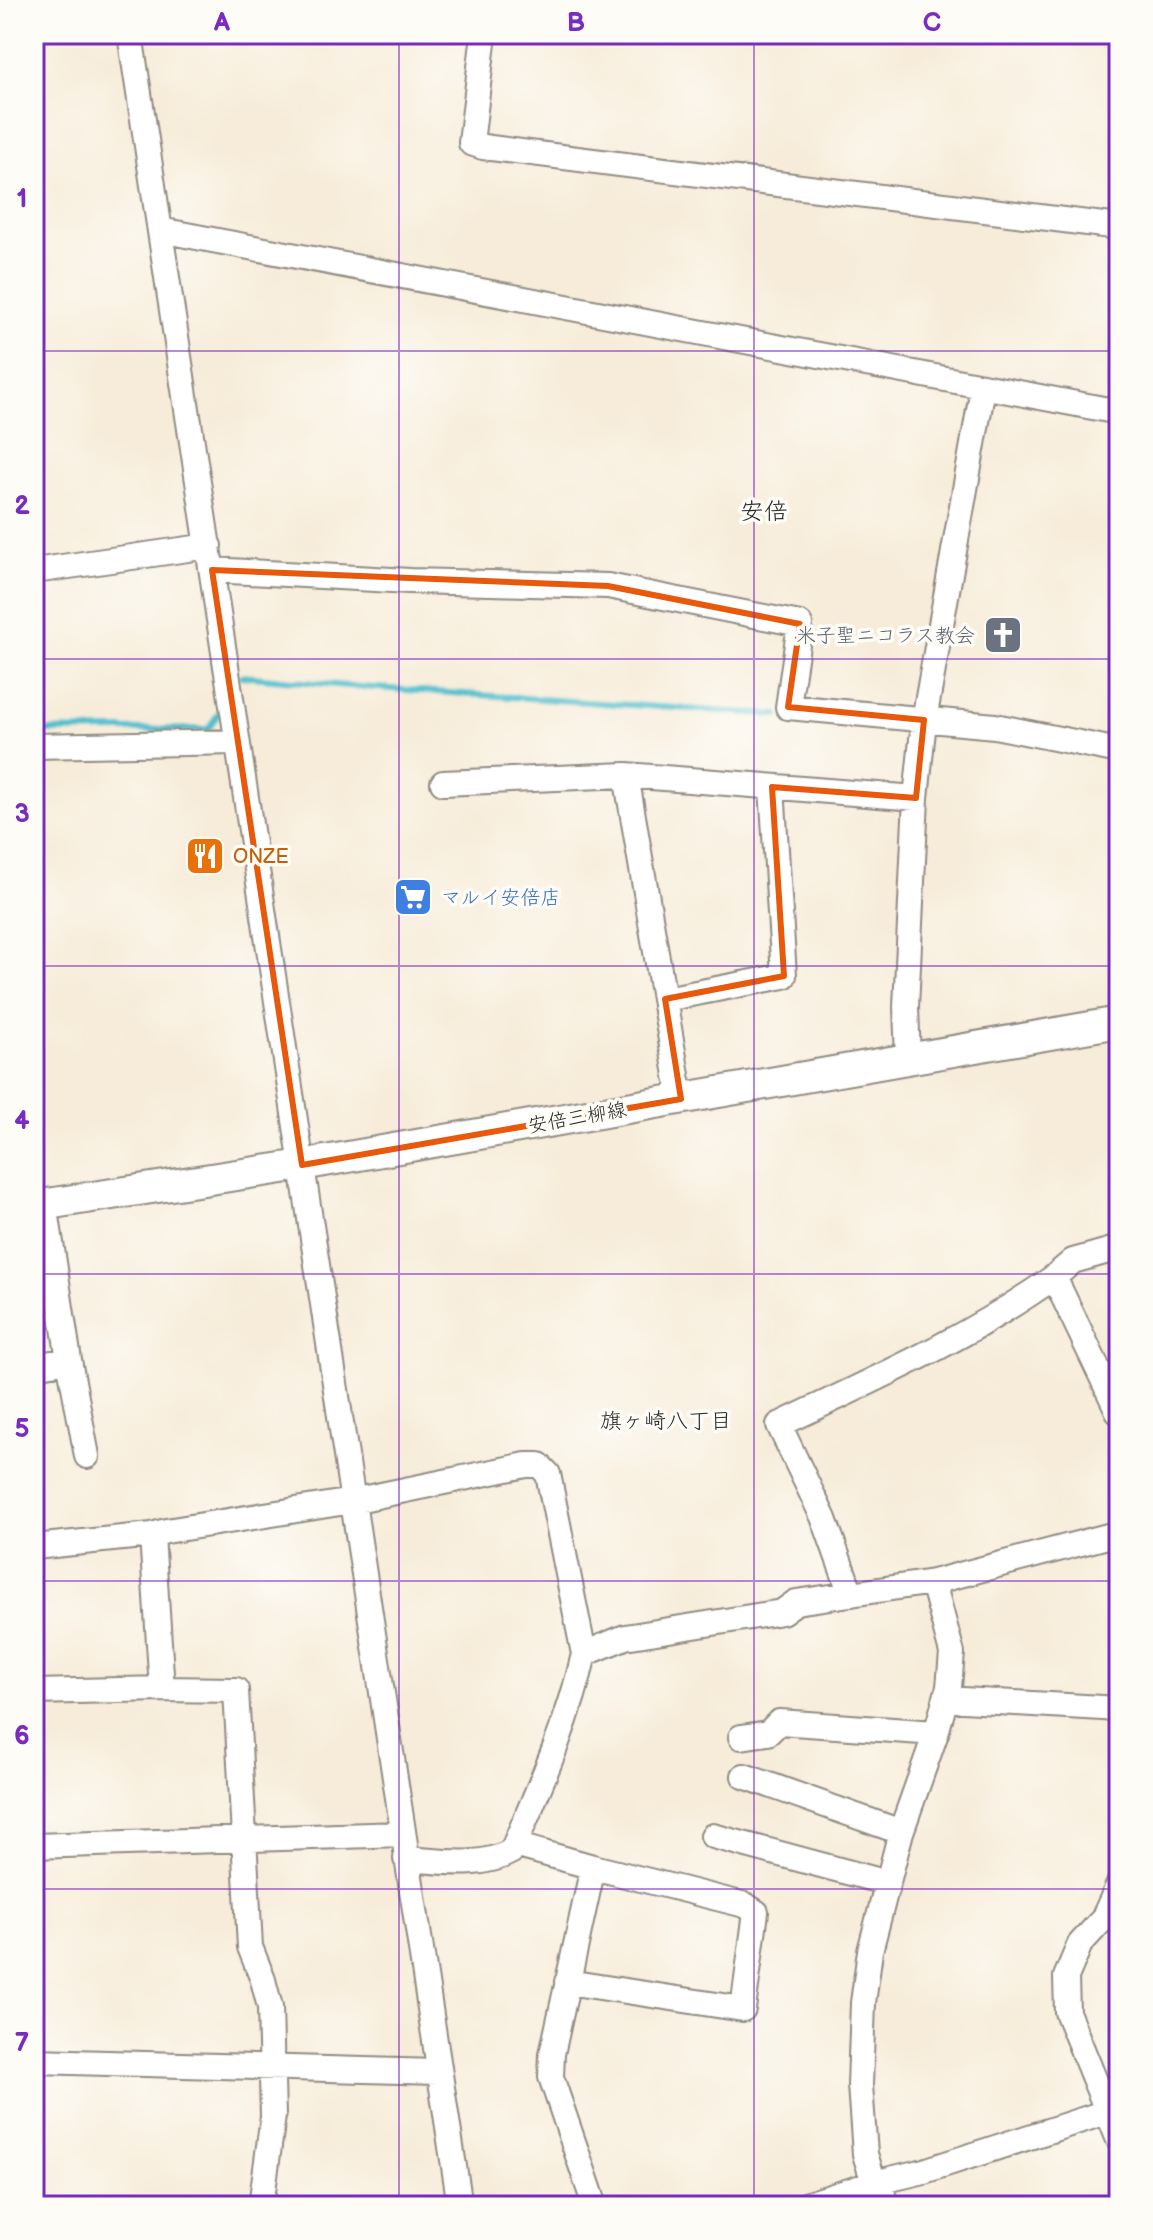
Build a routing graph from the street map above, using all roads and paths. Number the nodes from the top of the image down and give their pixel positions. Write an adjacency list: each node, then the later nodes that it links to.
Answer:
1 (130, 34): 4 (street)
2 (484, 34): 3 (street)
3 (1119, 227)
4 (160, 230): 5 (street); 7 (street)
5 (983, 388): 6 (street); 9 (street)
6 (1119, 412)
7 (211, 558): 8 (street); 9 (street); 10 (street)
8 (34, 571)
9 (924, 720): 12 (street); 16 (street)
10 (237, 742): 11 (street); 21 (street)
11 (34, 746)
12 (1119, 751)
13 (626, 775): 14 (street); 15 (street); 17 (street)
14 (443, 783)
15 (772, 787): 16 (street); 17 (street)
16 (916, 798): 19 (street)
17 (665, 999): 20 (street)
18 (1119, 1022): 19 (street, 安倍三柳線)
19 (908, 1058): 20 (street, 安倍三柳線)
20 (681, 1099): 21 (street, 安倍三柳線)
21 (302, 1165): 22 (street, 安倍三柳線); 29 (street)
22 (40, 1205): 25 (street)
23 (1119, 1248): 24 (street)
24 (1054, 1277): 27 (street); 34 (street)
25 (69, 1360): 26 (street); 28 (street)
26 (34, 1366)
27 (1119, 1413)
28 (87, 1456)
29 (352, 1501): 31 (street); 35 (street); 44 (street)
30 (1119, 1533): 33 (street)
31 (152, 1535): 32 (street); 36 (street)
32 (34, 1547)
33 (933, 1582): 34 (street); 38 (street)
34 (851, 1594): 35 (street)
35 (584, 1654): 47 (street)
36 (162, 1689): 37 (street); 46 (street)
37 (34, 1692)
38 (946, 1699): 39 (street); 40 (street)
39 (1119, 1709)
40 (936, 1733): 41 (street); 43 (street)
41 (741, 1737)
42 (744, 1776): 43 (street)
43 (901, 1832): 51 (street)
44 (402, 1834): 46 (street); 49 (street)
45 (713, 1836): 51 (street)
46 (244, 1840): 48 (street); 55 (street)
47 (515, 1845): 49 (street); 50 (street)
48 (34, 1846)
49 (406, 1859): 56 (street)
50 (593, 1867): 53 (street); 53 (street)
51 (888, 1883): 59 (street)
52 (1119, 1884): 57 (street)
53 (567, 1982): 62 (street)
54 (34, 2061): 55 (street)
55 (272, 2066): 56 (street); 60 (street)
56 (438, 2072): 61 (street)
57 (1114, 2109): 58 (street); 59 (street)
58 (1119, 2140)
59 (874, 2183): 63 (street); 64 (street)
60 (261, 2206)
61 (460, 2206)
62 (595, 2206)
63 (802, 2206)
64 (886, 2206)

